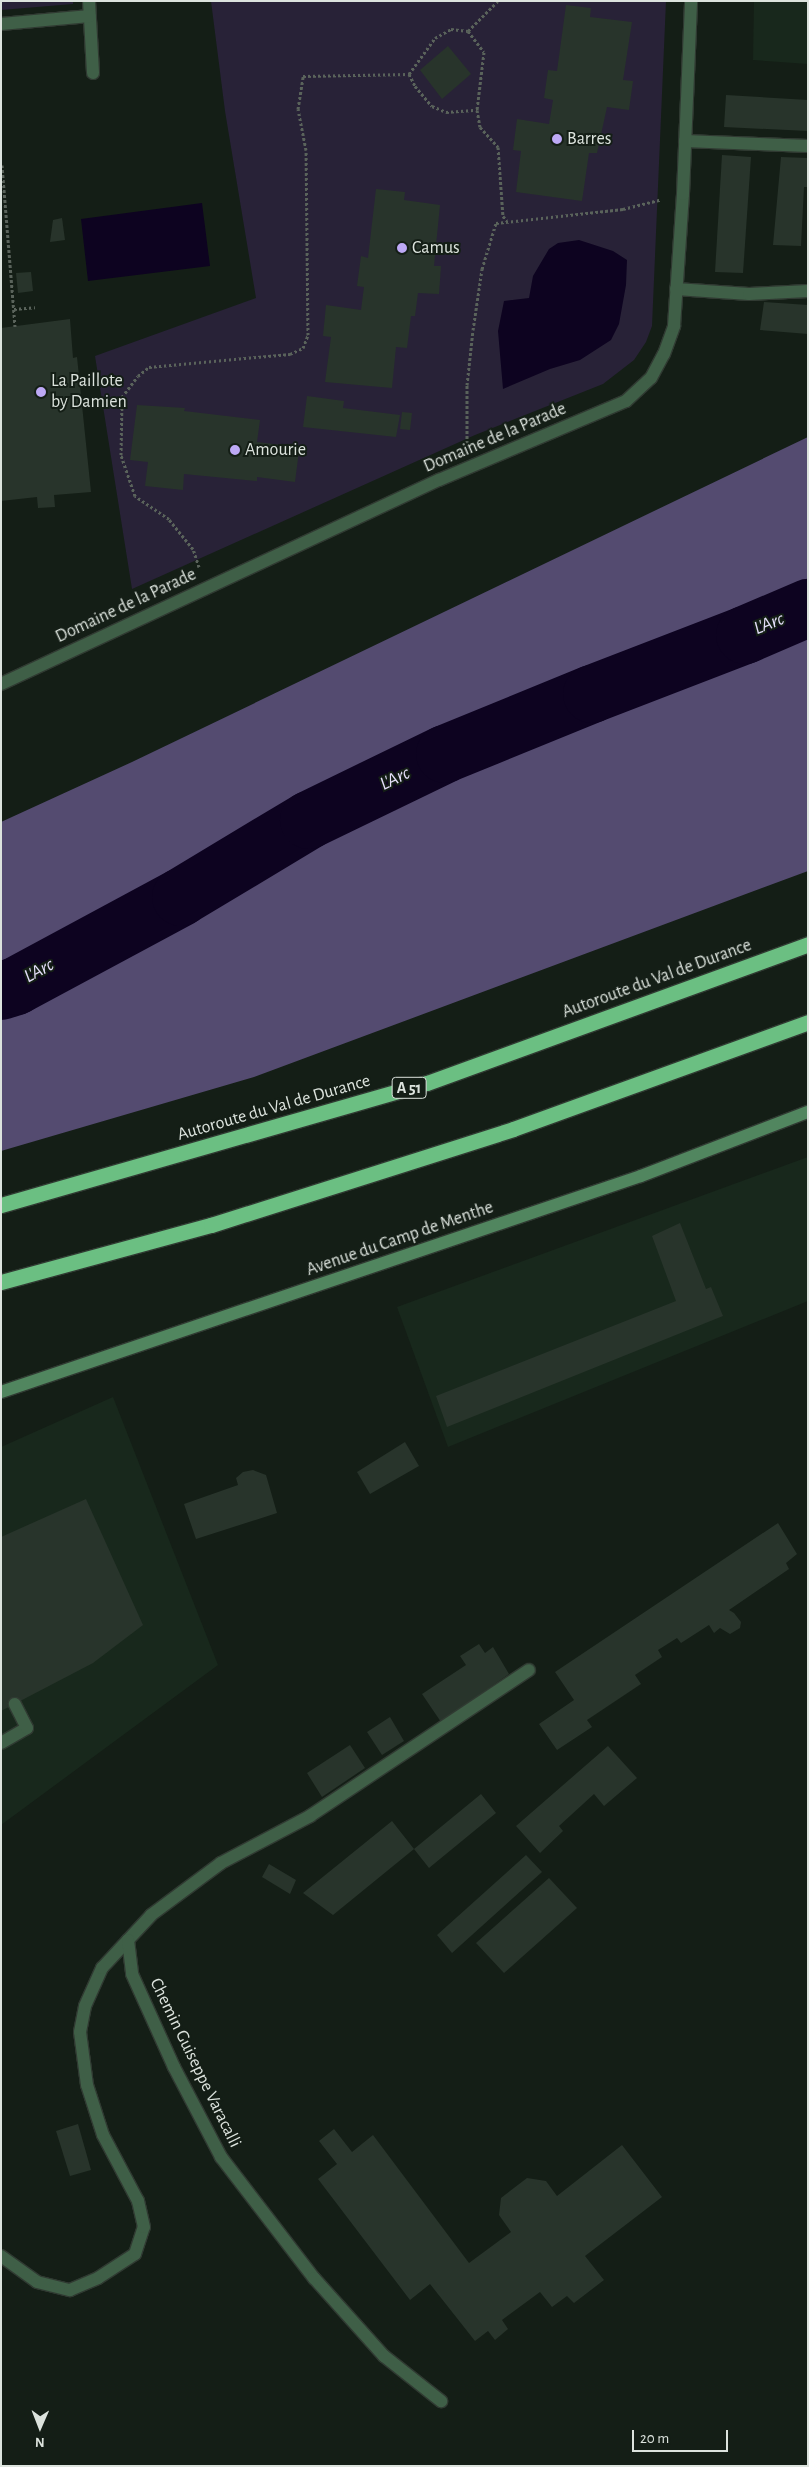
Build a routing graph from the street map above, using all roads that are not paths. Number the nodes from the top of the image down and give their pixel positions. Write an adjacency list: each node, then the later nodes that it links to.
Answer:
1 (90, 1): 3 (street)
2 (691, 1): 6 (street, Domaine de la Parade)
3 (90, 16): 4 (street); 5 (street)
4 (1, 24)
5 (93, 74)
6 (685, 141): 7 (street); 8 (street, Domaine de la Parade)
7 (808, 146)
8 (676, 289): 9 (street); 10 (street, Domaine de la Parade)
9 (808, 291)
10 (1, 684)
11 (808, 944): 14 (highway, Autoroute du Val de Durance / A 51)
12 (808, 1022): 15 (highway)
13 (808, 1112): 16 (main road, Avenue du Camp de Menthe)
14 (1, 1205)
15 (1, 1282)
16 (1, 1392)
17 (529, 1670): 20 (street)
18 (14, 1704): 19 (street)
19 (1, 1744)
20 (128, 1940): 21 (street); 22 (street, Chemin Guiseppe Varacalli)
21 (1, 2256)
22 (441, 2401)

